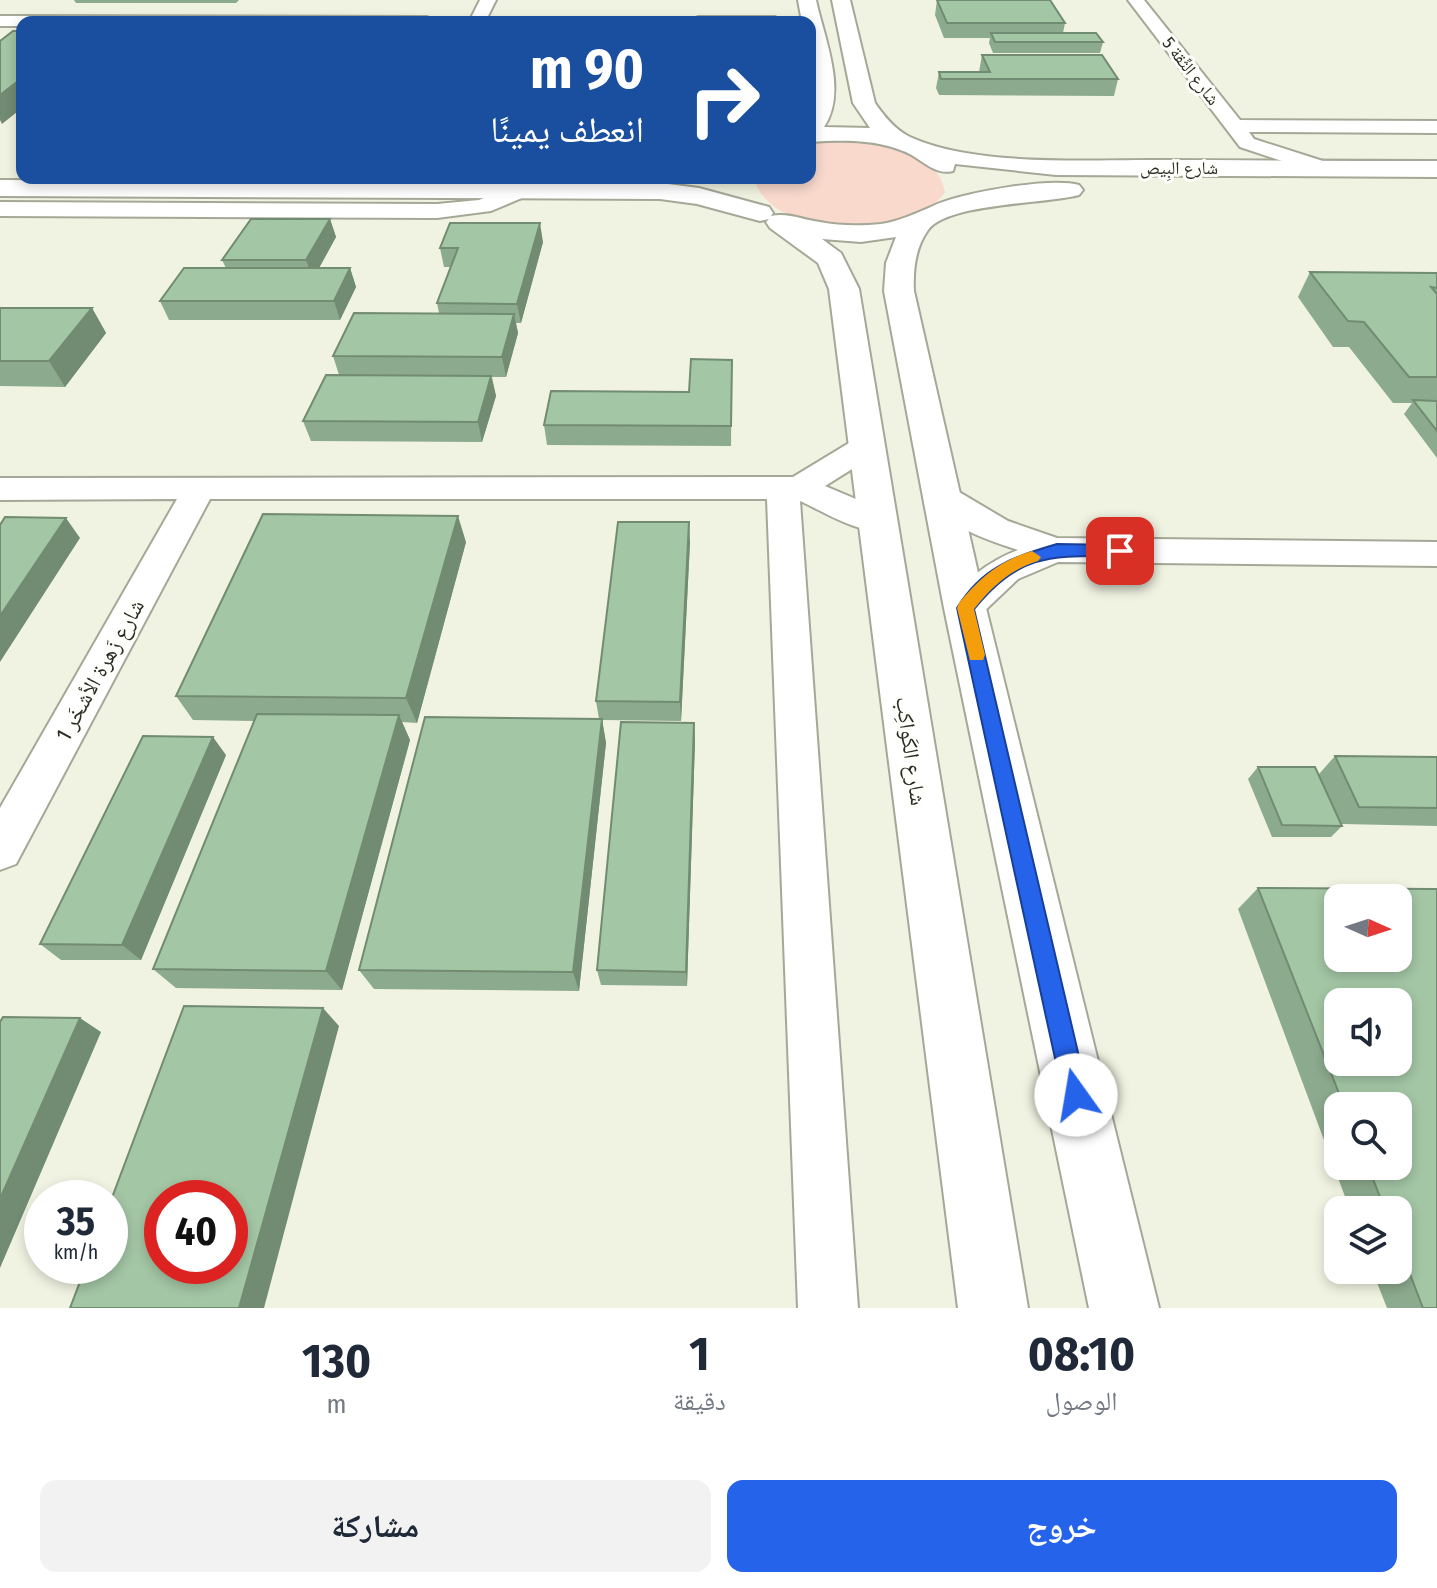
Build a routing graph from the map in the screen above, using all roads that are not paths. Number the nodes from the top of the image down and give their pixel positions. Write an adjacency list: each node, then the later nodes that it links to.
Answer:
1 (841, 0): 12 (street)
2 (1136, 0): 11 (street, شارع الثِّقة 5)
3 (808, 3): 5 (street)
4 (26, 7): 6 (street)
5 (785, 16)
6 (3, 21)
7 (816, 56): 8 (street)
8 (816, 126)
9 (1437, 127): 11 (street)
10 (816, 133): 12 (street, شارع البِيص)
11 (1240, 134): 13 (street); 14 (street)
12 (911, 146): 13 (street, شارع البِيص); 22 (street)
13 (1223, 168): 14 (street, شارع البِيص)
14 (1321, 168): 15 (street, شارع البِيص)
15 (1437, 169)
16 (733, 184): 21 (street)
17 (0, 188): 18 (street)
18 (521, 190): 20 (street); 21 (street)
19 (1437, 191): 22 (street, شارع البِيص)
20 (0, 209)
21 (770, 217): 22 (street, شارع البِيص); 23 (street, شارع الكَواكِب)
22 (931, 217): 27 (street)
23 (865, 447): 24 (street); 28 (street, شارع الكَواكِب)
24 (791, 488): 26 (street); 28 (street); 33 (street)
25 (0, 489): 26 (street)
26 (199, 489): 32 (street, شارع زَهرة الأشخَر 1)
27 (942, 497): 29 (street); 31 (street)
28 (877, 521): 34 (street, شارع الكَواكِب)
29 (1057, 550): 30 (street); 31 (street)
30 (1437, 554)
31 (965, 608): 35 (street)
32 (0, 850)
33 (828, 1308)
34 (993, 1308)
35 (1124, 1308)

